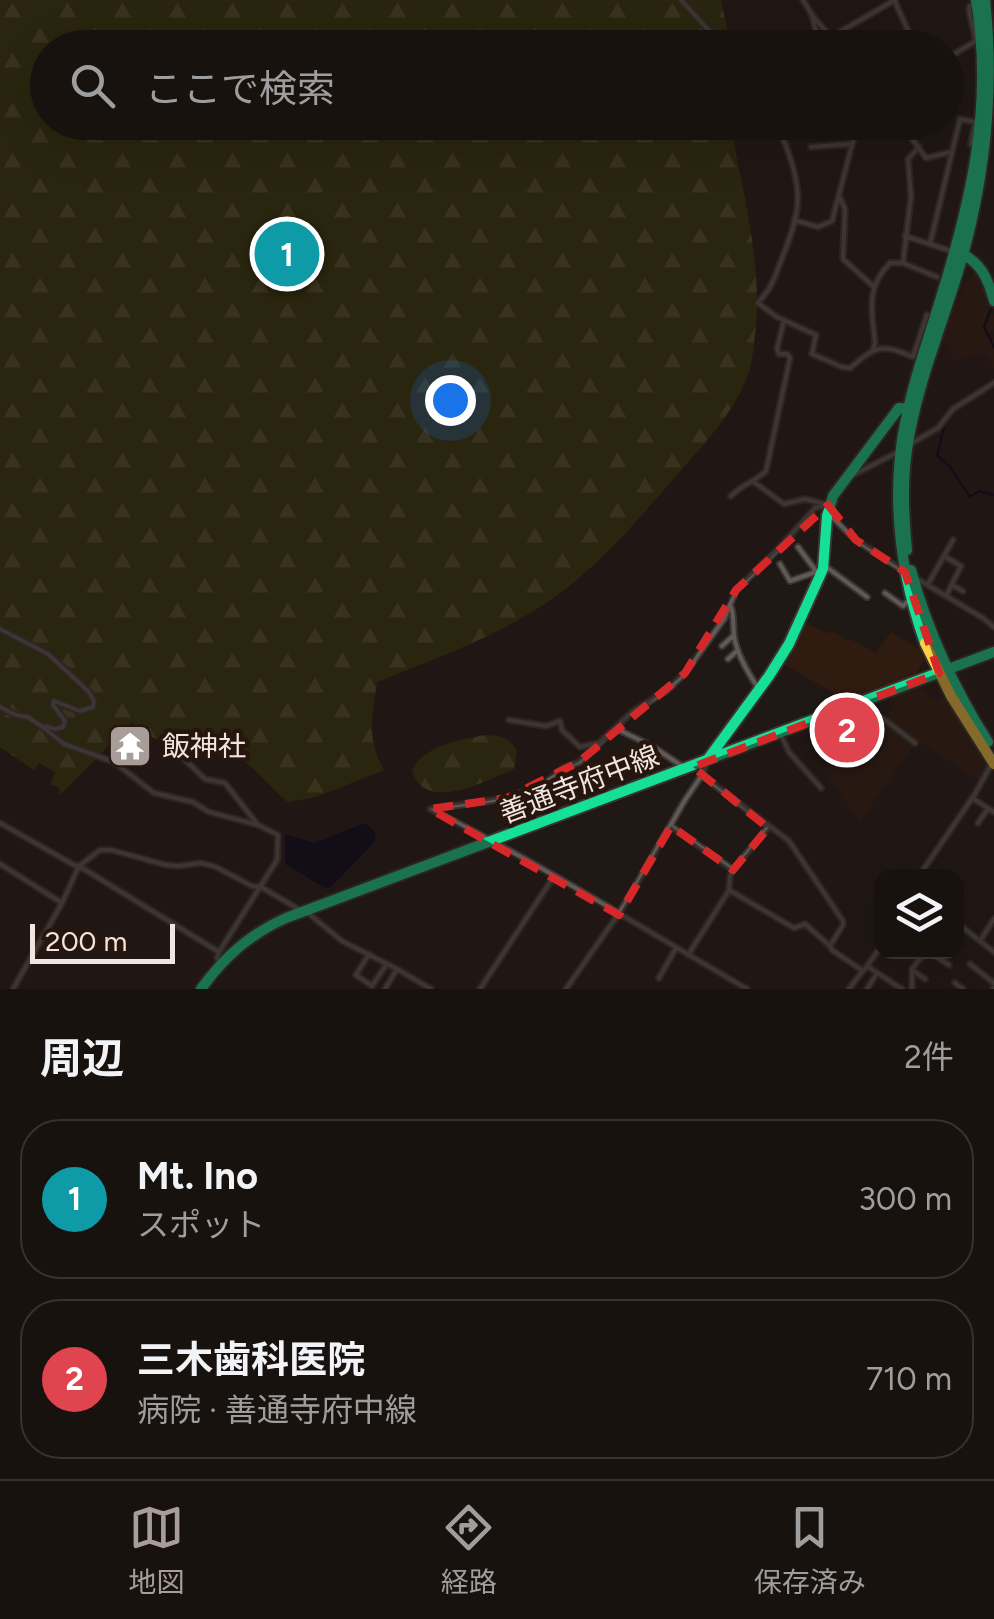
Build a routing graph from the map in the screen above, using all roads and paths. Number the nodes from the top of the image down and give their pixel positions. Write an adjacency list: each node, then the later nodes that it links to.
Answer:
1 (681, 0): 6 (street)
2 (803, 0): 5 (street)
3 (894, 0): 9 (street); 10 (street)
4 (979, 1): 11 (main road); 12 (street)
5 (812, 15): 7 (street); 8 (street)
6 (708, 30)
7 (816, 30)
8 (824, 30)
9 (844, 30)
10 (908, 30)
11 (990, 41): 19 (main road); 27 (main road)
12 (964, 48)
13 (964, 120): 19 (street)
14 (782, 140): 24 (street)
15 (855, 140): 18 (street)
16 (914, 140): 20 (street)
17 (956, 140): 22 (street)
18 (854, 144): 21 (street); 23 (street)
19 (980, 145): 27 (main road)
20 (919, 147): 22 (street); 25 (street)
21 (811, 148)
22 (953, 152): 26 (street)
23 (838, 196): 24 (street); 30 (street)
24 (794, 220): 33 (street)
25 (906, 236): 26 (street); 28 (street)
26 (930, 244): 27 (street)
27 (960, 253): 31 (main road); 34 (main road)
28 (903, 263): 29 (street); 30 (street)
29 (936, 277)
30 (873, 286): 35 (street)
31 (994, 300)
32 (927, 315): 34 (street)
33 (784, 320): 35 (street); 40 (street)
34 (928, 337): 35 (street); 37 (main road)
35 (872, 349)
36 (994, 383): 38 (street)
37 (912, 409): 38 (main road); 39 (main road)
38 (904, 448): 39 (street); 48 (main road)
39 (846, 477): 42 (main road)
40 (754, 482): 41 (street); 42 (street)
41 (730, 496)
42 (828, 508): 47 (main road); 48 (street); 56 (street)
43 (953, 544): 45 (street)
44 (798, 547): 47 (street)
45 (944, 556): 49 (street); 50 (street)
46 (780, 564): 47 (street)
47 (820, 572): 54 (street); 65 (main road)
48 (909, 574): 49 (street); 55 (main road); 64 (main road)
49 (928, 584): 53 (street)
50 (952, 585): 51 (street); 53 (street)
51 (962, 590)
52 (884, 593): 55 (street)
53 (946, 596): 57 (street)
54 (867, 597)
55 (911, 598): 64 (main road)
56 (730, 606): 59 (street); 70 (street)
57 (994, 628)
58 (0, 630): 69 (street)
59 (734, 636): 60 (street); 61 (street)
60 (722, 646)
61 (738, 650): 63 (street); 65 (street)
62 (994, 652): 64 (main road, 善通寺府中線)
63 (728, 659)
64 (942, 672): 66 (main road, 善通寺府中線); 75 (main road)
65 (758, 688): 76 (main road)
66 (860, 703): 71 (main road, 善通寺府中線); 73 (street)
67 (0, 706): 69 (street)
68 (509, 720): 72 (street)
69 (44, 728): 85 (street)
70 (616, 728): 72 (street); 77 (street)
71 (780, 733): 76 (main road, 善通寺府中線); 79 (street)
72 (599, 742): 88 (street)
73 (915, 743)
74 (163, 755): 85 (street)
75 (994, 759): 80 (street)
76 (708, 760): 77 (main road, 善通寺府中線); 78 (street)
77 (686, 768): 88 (main road, 善通寺府中線)
78 (702, 776): 86 (street); 87 (street)
79 (821, 788)
80 (972, 798): 81 (street); 91 (street)
81 (988, 808): 82 (street); 84 (street)
82 (994, 812)
83 (0, 823): 90 (street)
84 (978, 823)
85 (258, 825): 94 (street)
86 (671, 826): 92 (street); 98 (street)
87 (768, 828): 92 (street); 102 (street)
88 (494, 840): 93 (street); 97 (main road, 善通寺府中線)
89 (0, 864): 96 (street)
90 (79, 866): 94 (street); 96 (street); 108 (street)
91 (924, 869)
92 (733, 870): 95 (street)
93 (554, 875): 98 (street); 127 (street)
94 (260, 886): 97 (street); 108 (street)
95 (729, 890): 102 (street); 106 (street)
96 (62, 902): 123 (street)
97 (304, 911): 105 (street); 108 (main road, 善通寺府中線)
98 (619, 914): 103 (street); 128 (street)
99 (994, 919): 101 (street)
100 (964, 928): 101 (street)
101 (980, 940): 104 (street)
102 (830, 946): 115 (street)
103 (676, 948): 106 (street); 118 (street)
104 (994, 952)
105 (369, 954): 111 (street); 111 (street)
106 (688, 955): 129 (street)
107 (874, 956): 115 (street)
108 (220, 958): 124 (main road, 善通寺府中線)
109 (921, 959): 116 (street)
110 (939, 959): 113 (street)
111 (387, 964): 114 (street)
112 (970, 964): 121 (street)
113 (949, 965)
114 (397, 968): 125 (street); 126 (street)
115 (865, 969): 117 (street); 130 (street)
116 (912, 970): 119 (street); 132 (street)
117 (877, 974): 122 (street); 131 (street)
118 (659, 978)
119 (925, 980)
120 (955, 984): 133 (street)
121 (994, 987)
122 (899, 988)
123 (13, 989)
124 (200, 989)
125 (385, 989)
126 (431, 989)
127 (480, 989)
128 (566, 989)
129 (747, 989)
130 (850, 989)
131 (867, 989)
132 (912, 989)
133 (963, 989)

